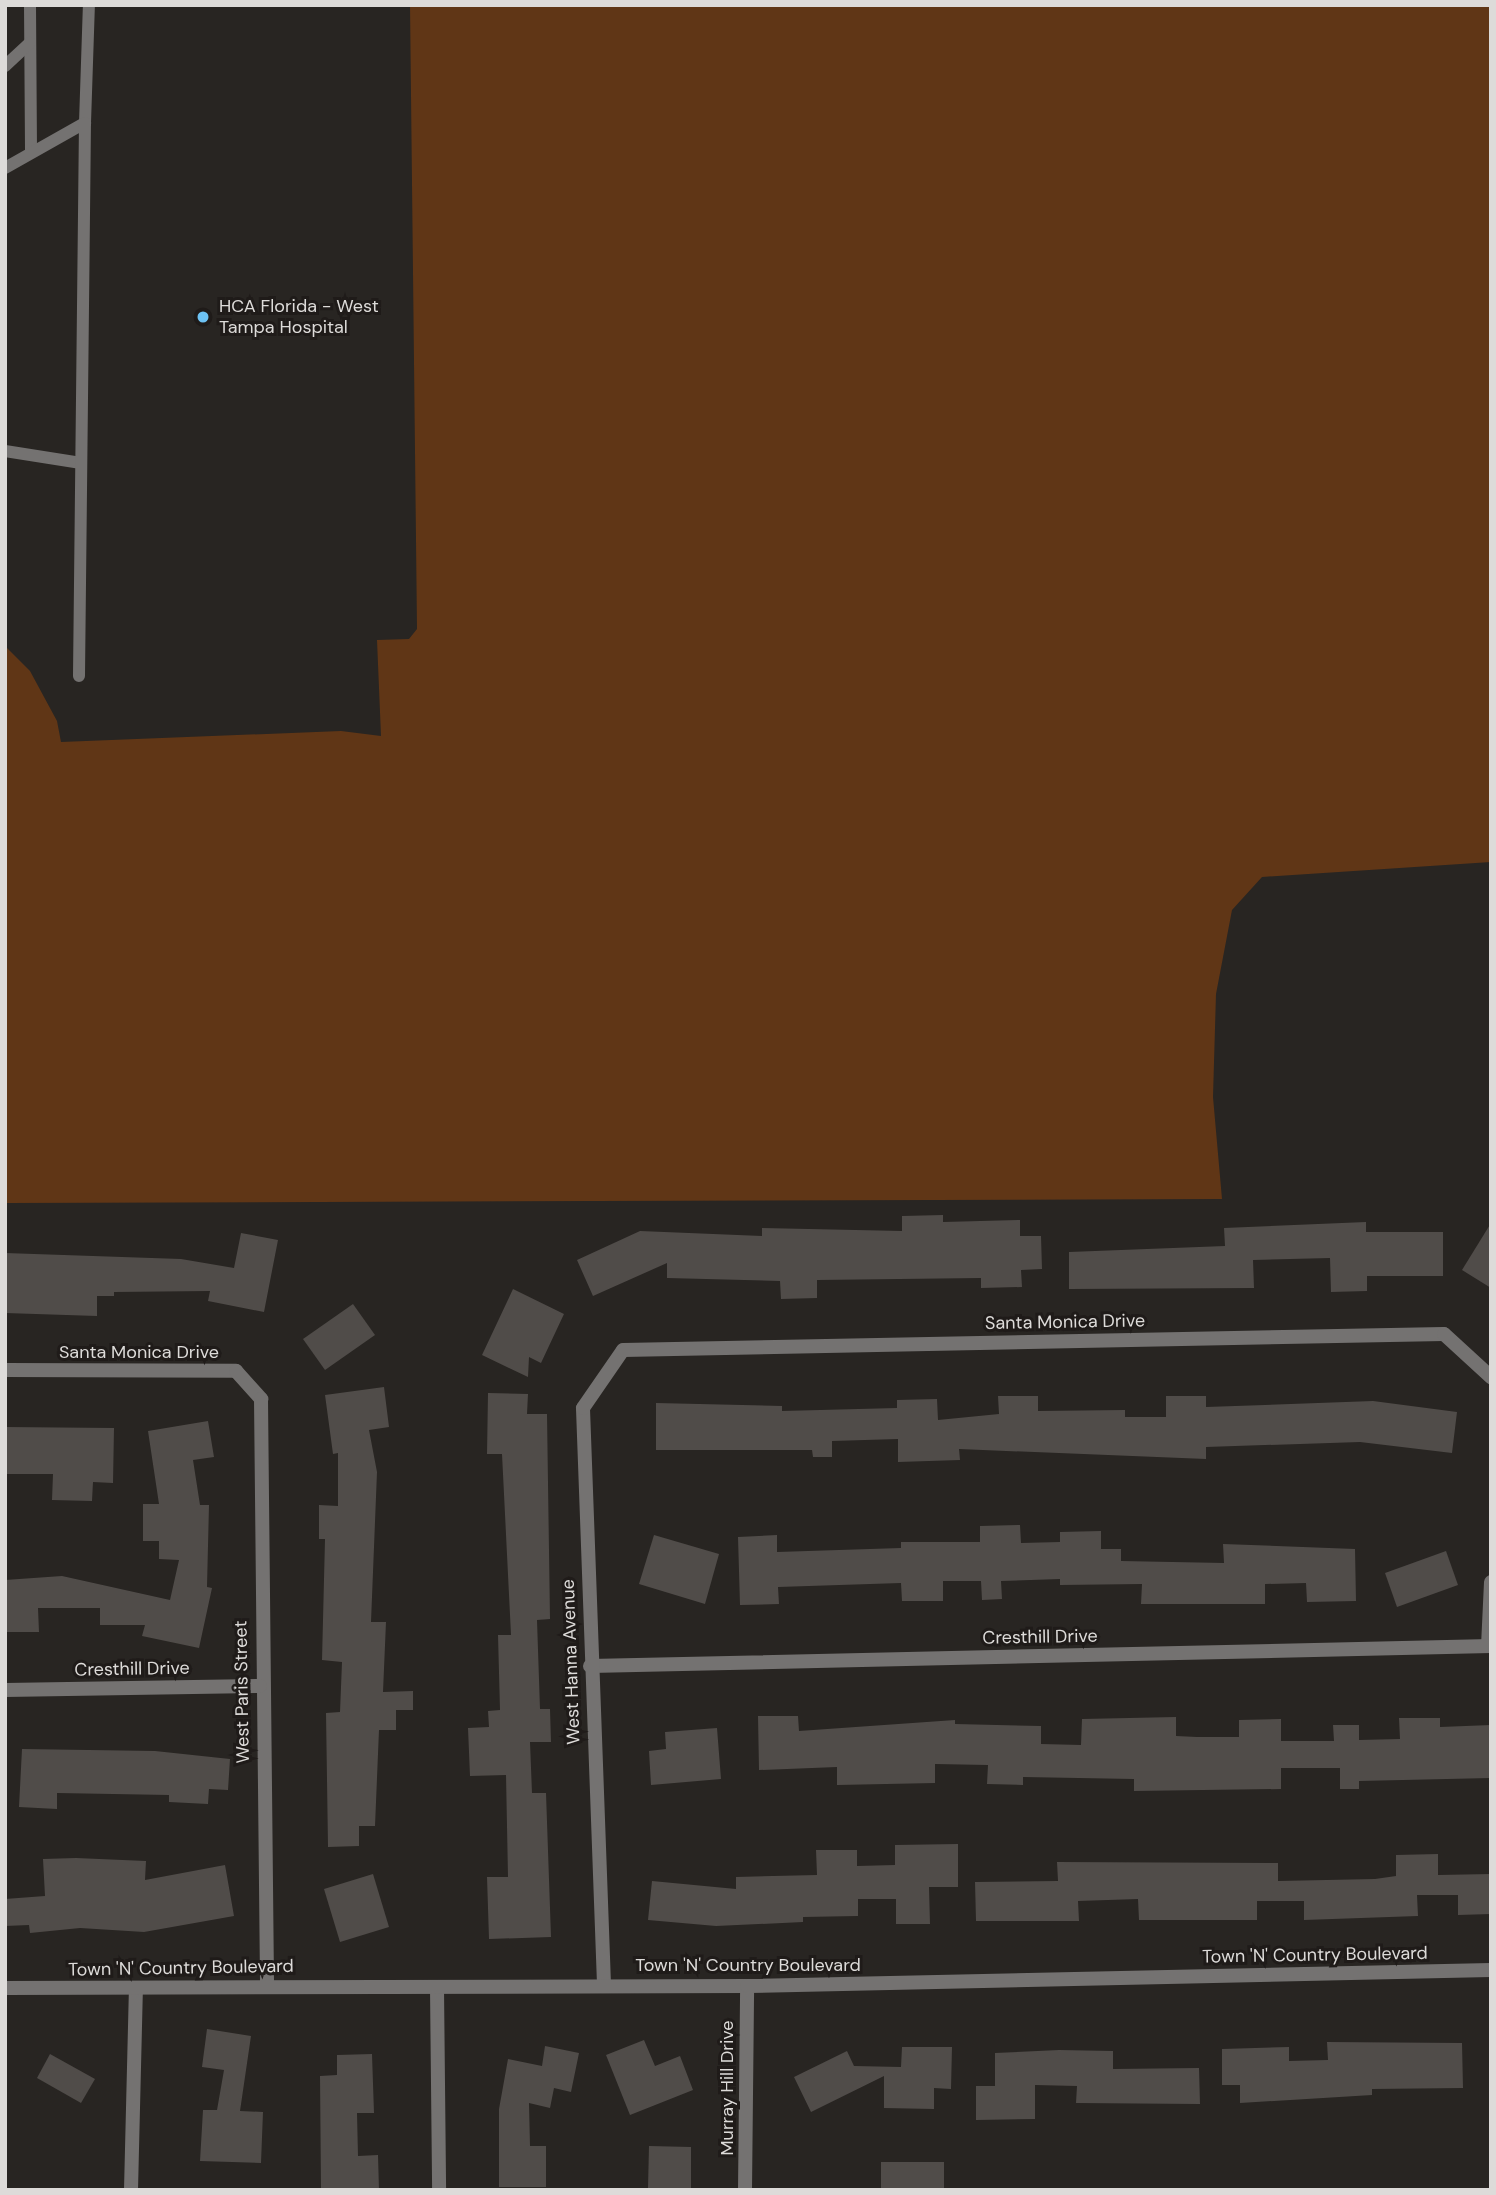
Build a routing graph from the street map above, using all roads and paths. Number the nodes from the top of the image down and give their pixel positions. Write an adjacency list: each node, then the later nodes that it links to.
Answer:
1 (30, 5): 3 (lane)
2 (89, 5): 5 (lane)
3 (30, 43): 4 (lane); 6 (lane)
4 (5, 66)
5 (85, 123): 6 (lane); 9 (lane)
6 (31, 152): 7 (lane)
7 (5, 168)
8 (5, 451): 9 (lane)
9 (82, 463): 10 (lane)
10 (79, 676)
11 (623, 1350): 13 (street, Santa Monica Drive); 17 (street, West Hanna Avenue)
12 (5, 1370): 14 (street, Santa Monica Drive)
13 (1491, 1377)
14 (261, 1399): 18 (street, West Paris Street)
15 (1491, 1582): 16 (street)
16 (1490, 1646): 17 (street, Cresthill Drive)
17 (590, 1666): 21 (street, West Hanna Avenue)
18 (260, 1686): 19 (street, Cresthill Drive); 22 (street, West Paris Street)
19 (5, 1690)
20 (1491, 1970): 23 (street, Town 'N' Country Boulevard)
21 (604, 1984): 23 (street, Town 'N' Country Boulevard); 26 (street, Town 'N' Country Boulevard)
22 (267, 1985): 25 (street, Town 'N' Country Boulevard); 26 (street, Town 'N' Country Boulevard)
23 (747, 1986): 29 (street, Murray Hill Drive)
24 (5, 1988): 25 (street, Town 'N' Country Boulevard)
25 (136, 1988): 27 (street)
26 (437, 1988): 28 (street)
27 (131, 2190)
28 (439, 2190)
29 (745, 2190)

